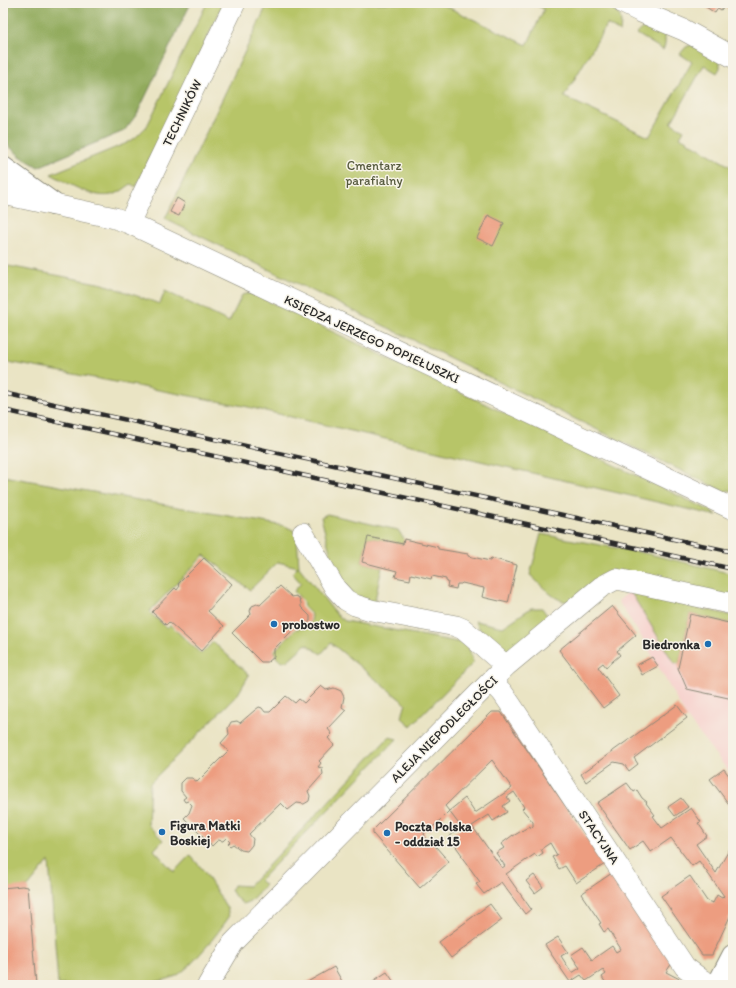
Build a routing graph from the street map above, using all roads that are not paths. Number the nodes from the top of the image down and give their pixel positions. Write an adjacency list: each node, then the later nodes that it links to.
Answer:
1 (235, 3): 7 (street, TECHNIKÓW)
2 (623, 3): 3 (street)
3 (733, 57)
4 (3, 168): 6 (main road)
5 (3, 194): 6 (street, KSIĘDZA JERZEGO POPIEŁUSZKI)
6 (53, 204): 7 (street, KSIĘDZA JERZEGO POPIEŁUSZKI)
7 (129, 223): 8 (street, KSIĘDZA JERZEGO POPIEŁUSZKI)
8 (733, 509)
9 (303, 534): 11 (street)
10 (733, 604): 11 (street, ALEJA NIEPODLEGŁOŚCI)
11 (506, 666): 12 (street, ALEJA NIEPODLEGŁOŚCI)
12 (491, 681): 14 (street, ALEJA NIEPODLEGŁOŚCI); 15 (street, STACYJNA)
13 (733, 956): 16 (main road)
14 (208, 985)
15 (713, 985)
16 (718, 985)

